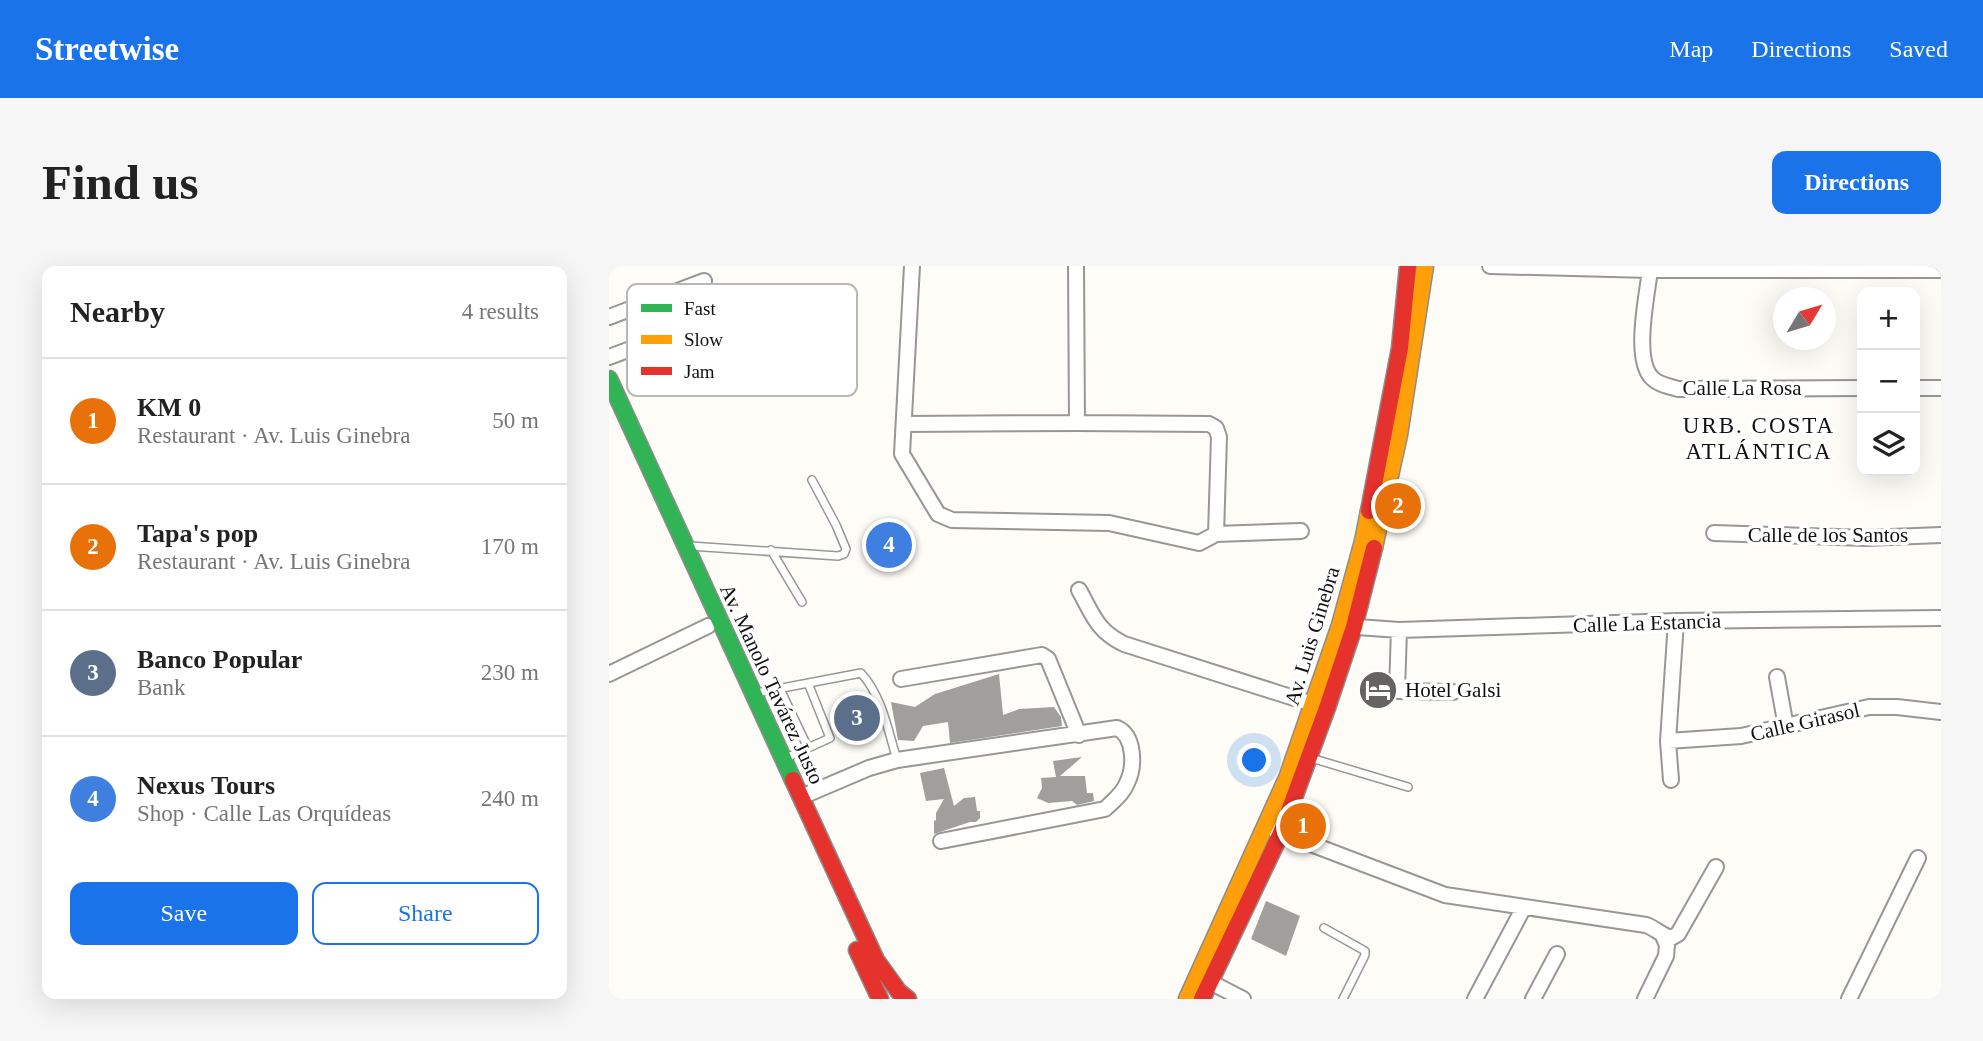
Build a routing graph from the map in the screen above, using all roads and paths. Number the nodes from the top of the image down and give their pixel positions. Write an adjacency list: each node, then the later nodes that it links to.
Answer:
1 (912, 266): 20 (street)
2 (1076, 266): 19 (street)
3 (1408, 266): 33 (street, Av. Luis Ginebra)
4 (1425, 266): 33 (street, Av. Luis Ginebra)
5 (1490, 266): 6 (street)
6 (1650, 270): 7 (street); 15 (street, Calle La Rosa)
7 (1941, 270)
8 (704, 281): 9 (street)
9 (696, 284)
10 (627, 310): 11 (street)
11 (609, 317)
12 (627, 351): 13 (street)
13 (609, 358)
14 (610, 385): 26 (street, Av. Manolo Tavárez Justo)
15 (1857, 388)
16 (1920, 388): 17 (street)
17 (1941, 388)
18 (609, 411): 32 (street, Av. Manolo Tavárez Justo)
19 (1077, 423): 20 (street); 23 (street)
20 (904, 424): 23 (street)
21 (812, 480): 27 (lane)
22 (1301, 531): 23 (street)
23 (1216, 534)
24 (1714, 534): 25 (street, Calle de los Santos)
25 (1941, 535)
26 (685, 545): 27 (lane); 41 (street, Av. Manolo Tavárez Justo)
27 (771, 550): 29 (lane)
28 (1079, 590): 42 (street)
29 (801, 602)
30 (1941, 618): 31 (street, Calle La Estancia)
31 (1676, 621): 34 (street, Calle La Estancia); 46 (street)
32 (708, 626): 35 (street); 63 (street, Av. Manolo Tavárez Justo)
33 (1347, 626): 34 (street, Calle La Estancia); 42 (street, Av. Luis Ginebra)
34 (1399, 630): 40 (street)
35 (609, 674)
36 (1777, 677): 44 (street)
37 (901, 679): 45 (street)
38 (808, 683): 39 (lane); 47 (lane); 50 (lane)
39 (780, 688): 41 (lane); 47 (lane)
40 (1453, 692)
41 (754, 694): 49 (street, Av. Manolo Tavárez Justo)
42 (1320, 706): 48 (street, Av. Luis Ginebra); 54 (street, Av. Luis Ginebra)
43 (1941, 712): 44 (street, Calle Girasol)
44 (1786, 727): 46 (street, Calle Girasol)
45 (1079, 735): 50 (street); 55 (street)
46 (1668, 741): 51 (street)
47 (808, 748): 49 (lane)
48 (1309, 757): 52 (lane); 54 (street, Av. Luis Ginebra)
49 (784, 759): 53 (street, Av. Manolo Tavárez Justo)
50 (897, 760): 53 (street)
51 (1671, 780)
52 (1408, 787)
53 (801, 797): 64 (street, Av. Manolo Tavárez Justo)
54 (1274, 829): 58 (street); 62 (street, Av. Luis Ginebra); 65 (street, Av. Luis Ginebra)
55 (941, 841)
56 (1918, 858): 72 (street)
57 (1716, 867): 60 (street)
58 (1524, 907): 60 (street); 69 (street)
59 (1325, 928): 68 (lane)
60 (1663, 936): 71 (street)
61 (1557, 954): 70 (street)
62 (1210, 982): 66 (street, Av. Luis Ginebra); 67 (street)
63 (880, 999)
64 (908, 999)
65 (1187, 999)
66 (1202, 999)
67 (1243, 999)
68 (1343, 999)
69 (1475, 999)
70 (1534, 999)
71 (1645, 999)
72 (1849, 999)

